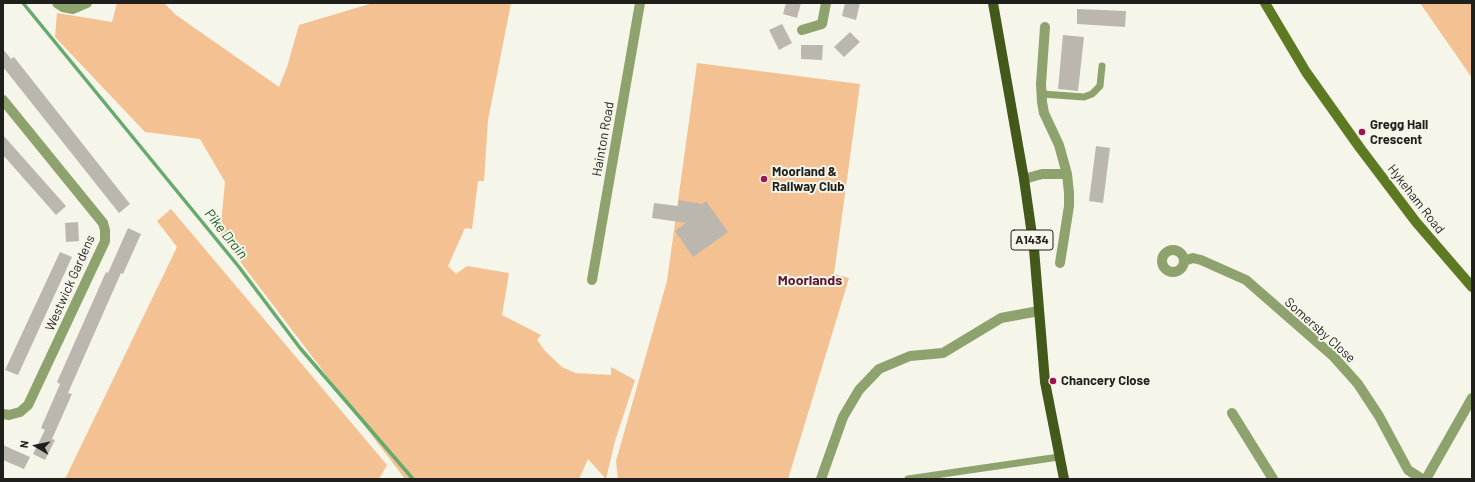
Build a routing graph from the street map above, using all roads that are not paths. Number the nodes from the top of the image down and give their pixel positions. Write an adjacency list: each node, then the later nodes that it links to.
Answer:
1 (57, 3): 2 (street)
2 (87, 3)
3 (640, 3): 16 (street, Hainton Road)
4 (826, 3): 8 (street)
5 (993, 3): 13 (main road, A1434)
6 (1265, 3): 17 (street, Hykeham Road)
7 (1045, 27): 10 (street)
8 (802, 30)
9 (1102, 66): 10 (lane)
10 (1042, 94): 12 (street)
11 (3, 100): 21 (street, Westwick Gardens)
12 (1067, 174): 13 (street); 15 (street)
13 (1024, 179): 18 (main road, A1434)
14 (1184, 260): 27 (street, Somersby Close)
15 (1060, 263)
16 (592, 280)
17 (1472, 287)
18 (1039, 311): 22 (main road, A1434); 23 (street)
19 (1472, 398): 28 (street)
20 (1232, 413): 26 (street)
21 (3, 414)
22 (1058, 457): 24 (lane); 25 (main road, A1434)
23 (821, 479)
24 (908, 479)
25 (1064, 479)
26 (1273, 479)
27 (1422, 479)
28 (1426, 479)

